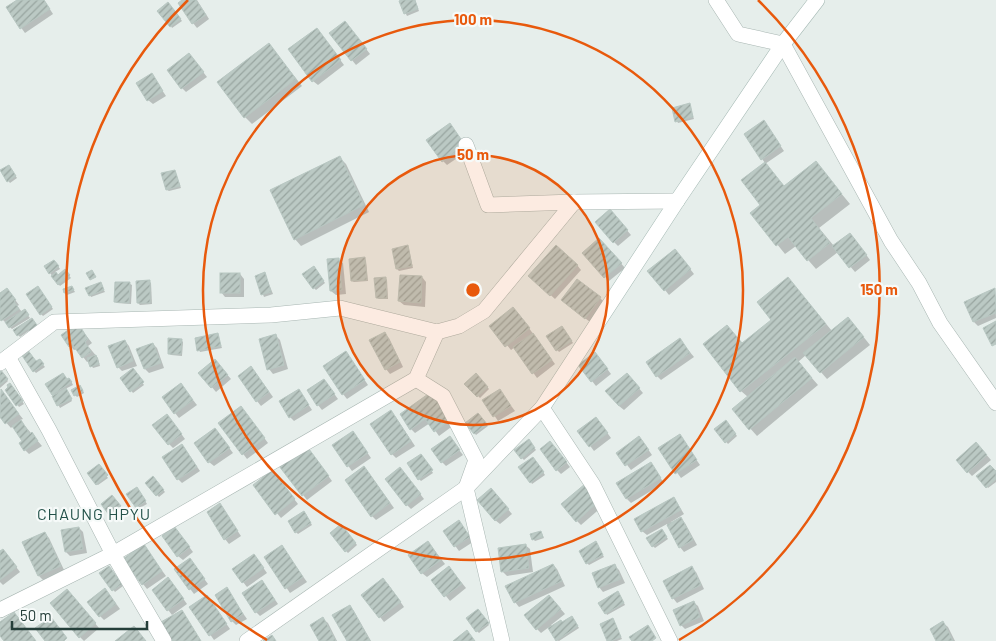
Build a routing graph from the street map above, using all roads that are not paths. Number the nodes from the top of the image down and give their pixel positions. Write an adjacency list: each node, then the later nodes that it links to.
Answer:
1 (716, 0): 3 (street)
2 (817, 0): 3 (street)
3 (783, 44): 5 (street); 10 (street)
4 (466, 145): 6 (street)
5 (677, 201): 6 (street); 11 (street)
6 (574, 202): 7 (street)
7 (437, 332): 8 (street); 9 (street)
8 (4, 360): 13 (street)
9 (416, 380): 12 (street); 13 (street)
10 (996, 402)
11 (542, 408): 12 (street); 18 (street)
12 (466, 488): 16 (street); 17 (street)
13 (113, 554): 14 (street); 15 (street)
14 (0, 610)
15 (164, 641)
16 (247, 641)
17 (502, 641)
18 (670, 641)

